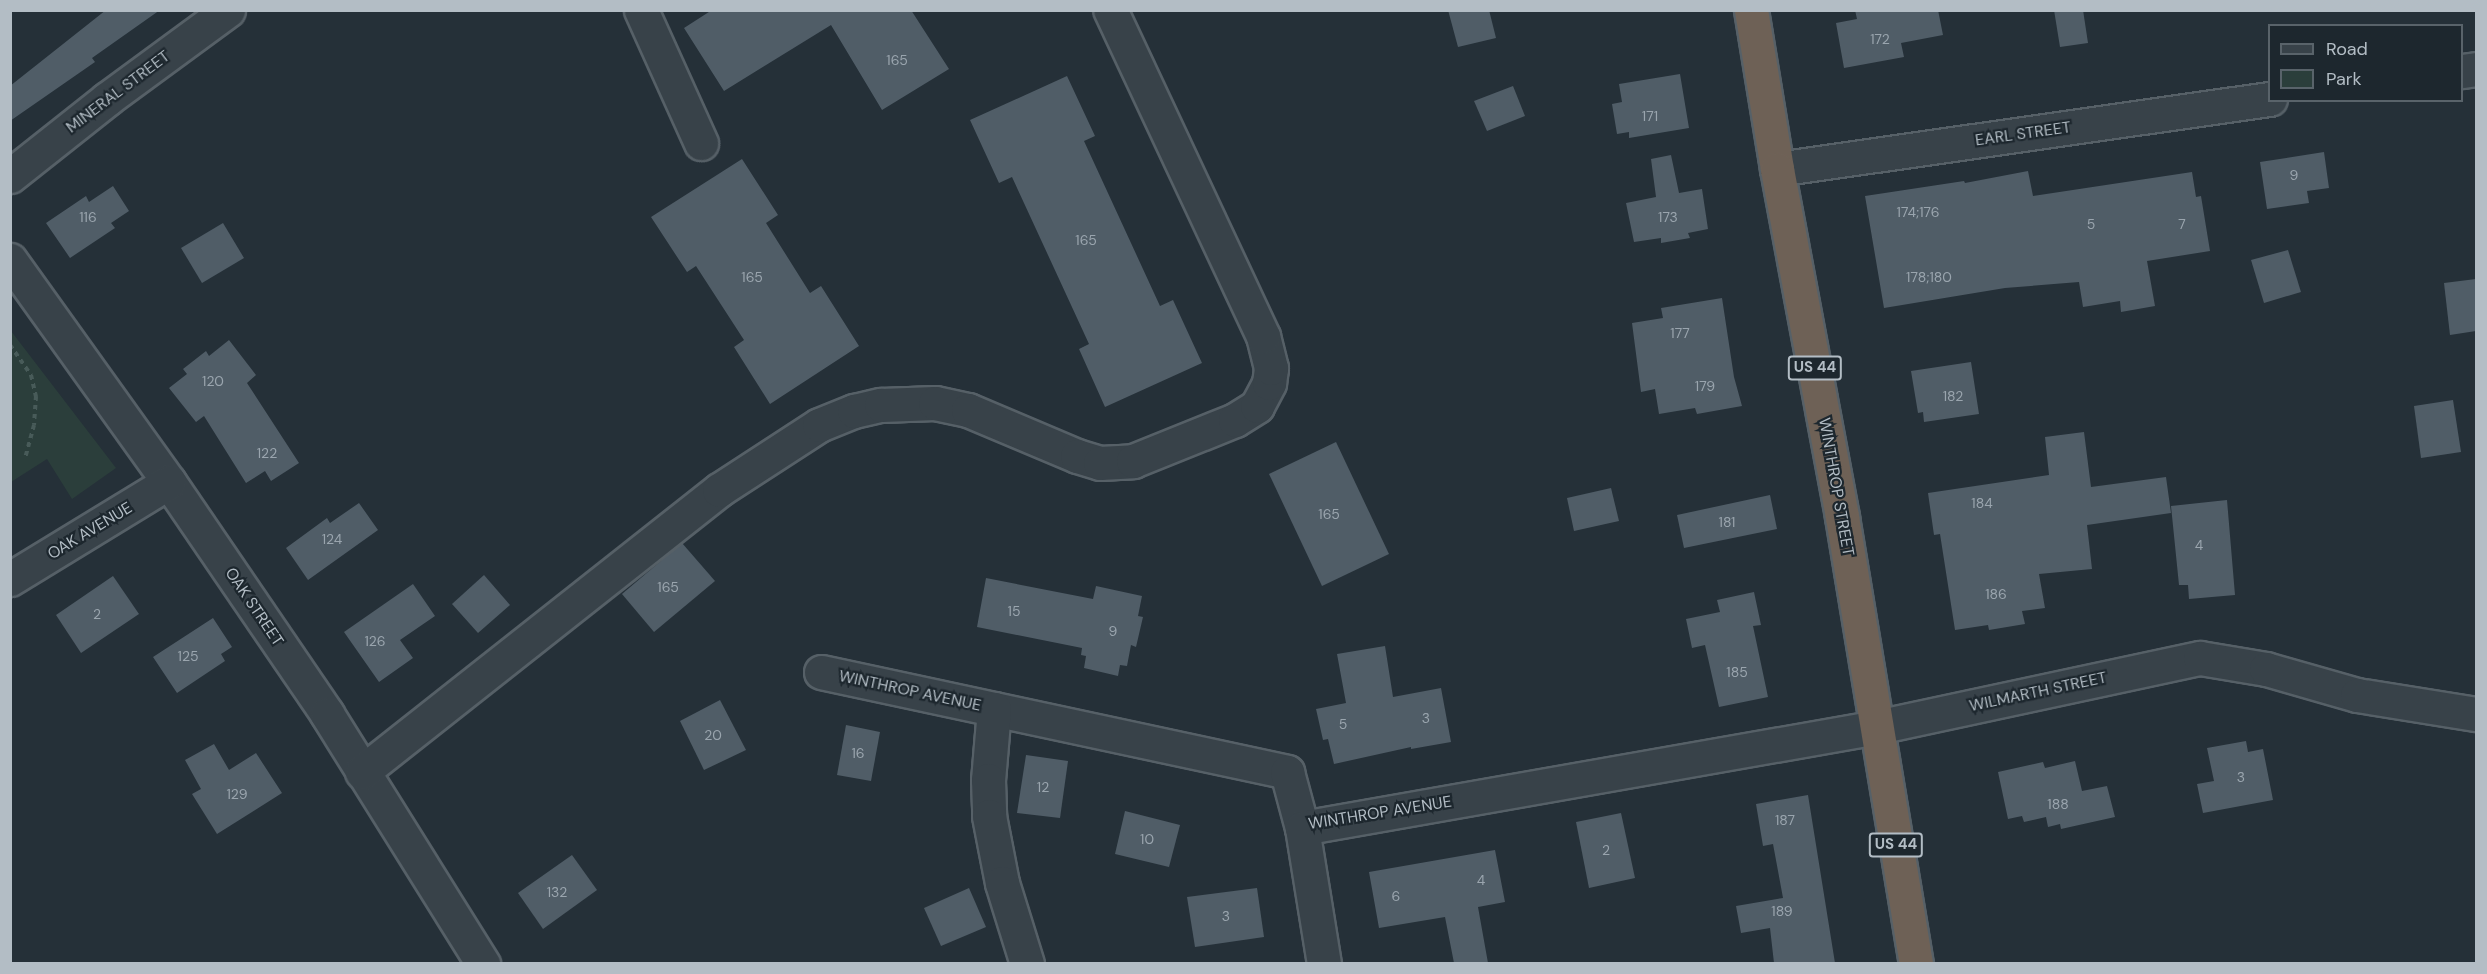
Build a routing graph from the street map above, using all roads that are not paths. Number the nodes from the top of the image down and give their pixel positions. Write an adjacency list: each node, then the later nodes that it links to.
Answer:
1 (228, 10): 8 (street, MINERAL STREET)
2 (641, 10): 6 (street)
3 (1110, 10): 16 (street)
4 (1751, 10): 7 (highway, WINTHROP STREET / US 44)
5 (2268, 99): 7 (street, EARL STREET)
6 (701, 143)
7 (1777, 169): 15 (highway, WINTHROP STREET / US 44)
8 (10, 176)
9 (10, 260): 10 (street, OAK STREET)
10 (169, 482): 11 (street, OAK AVENUE); 16 (street, OAK STREET)
11 (10, 579)
12 (821, 672): 13 (street, WINTHROP AVENUE)
13 (994, 709): 17 (street, WINTHROP AVENUE); 19 (street)
14 (2476, 714): 15 (street, WILMARTH STREET)
15 (1876, 727): 17 (street, WINTHROP AVENUE); 21 (highway, WINTHROP STREET / US 44)
16 (362, 772): 18 (street, OAK STREET)
17 (1302, 828): 20 (street)
18 (483, 963)
19 (1027, 963)
20 (1324, 963)
21 (1916, 963)

